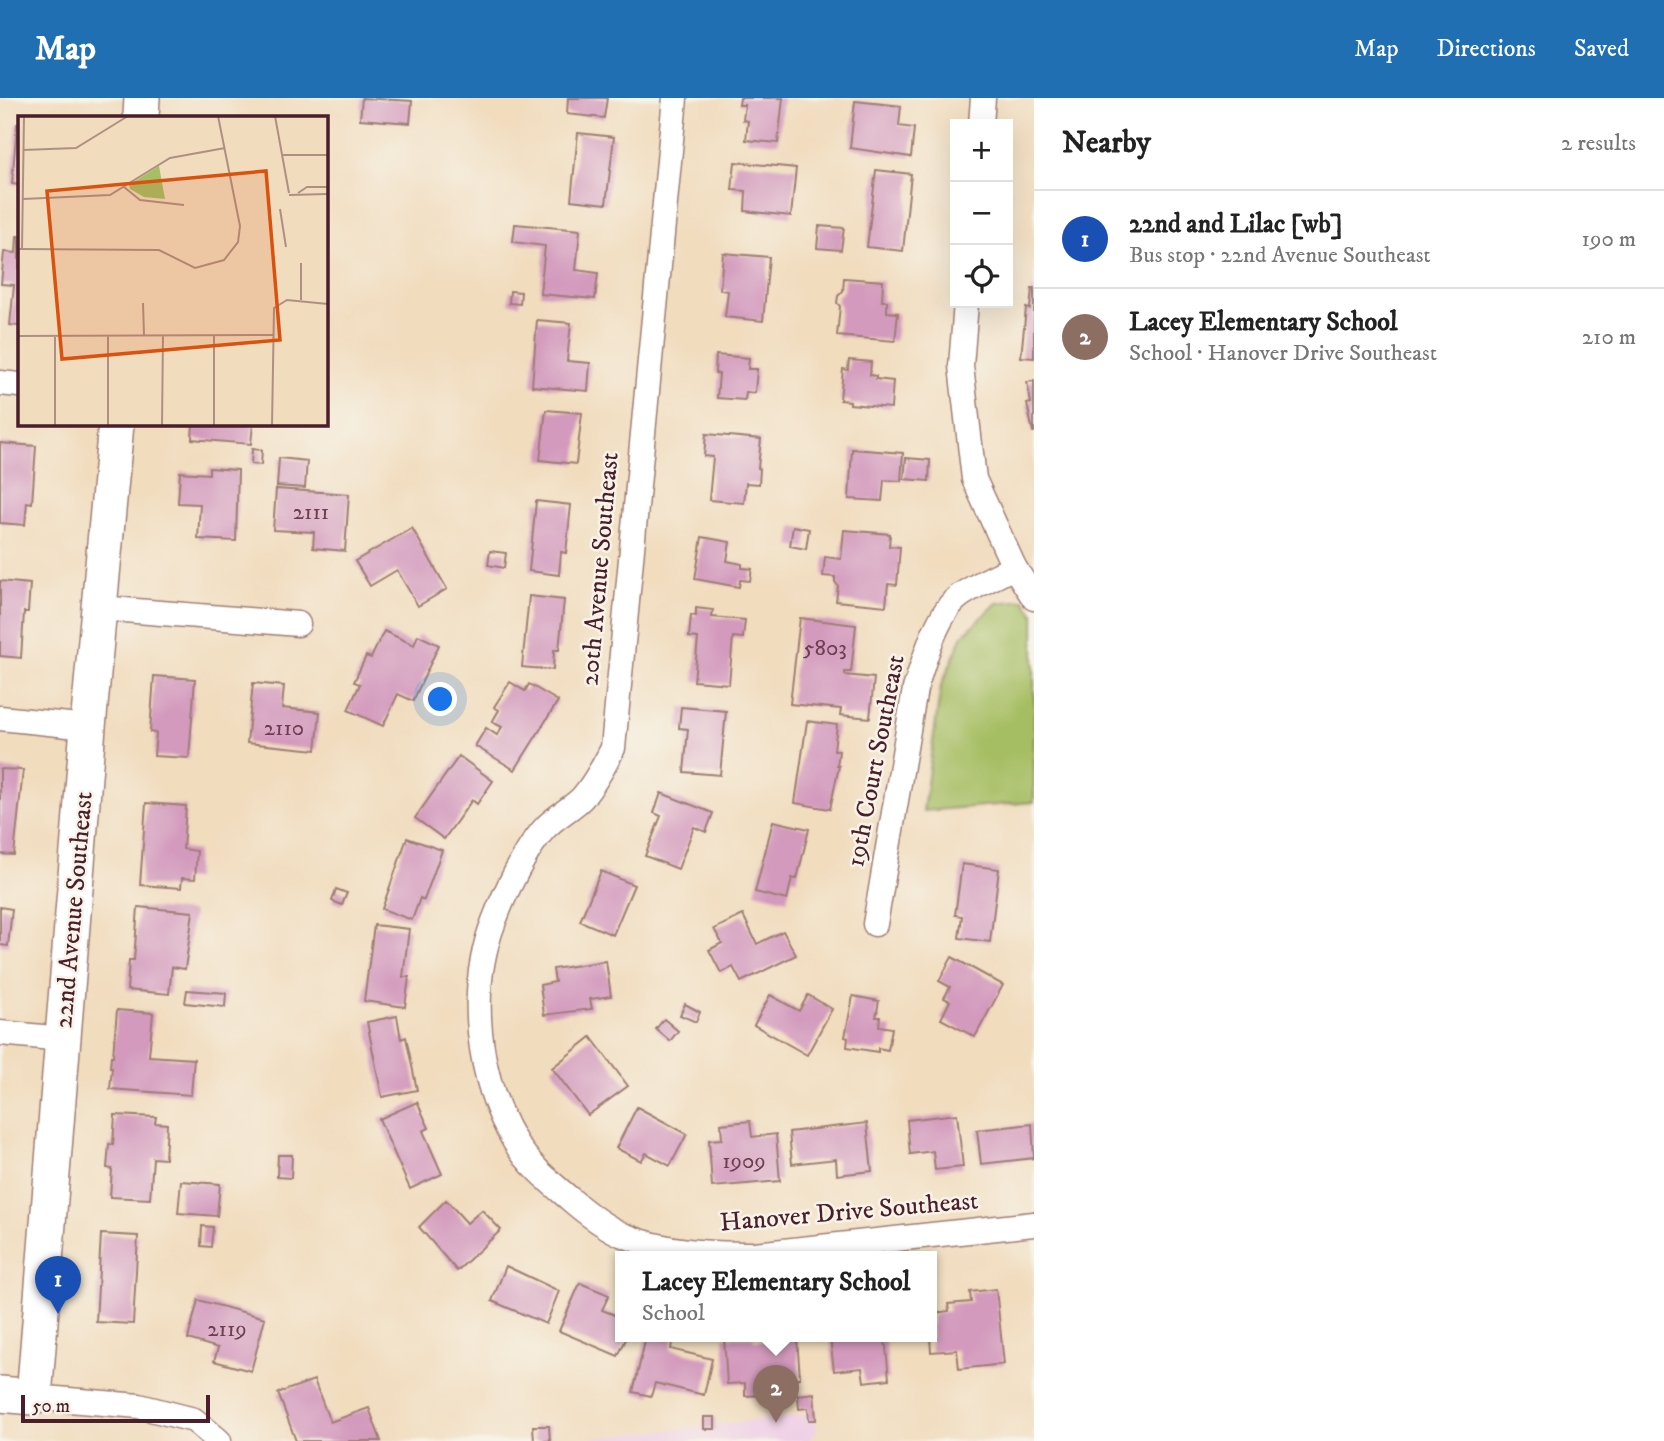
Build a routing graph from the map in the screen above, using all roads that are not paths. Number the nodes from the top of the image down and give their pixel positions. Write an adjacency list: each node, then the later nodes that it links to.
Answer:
1 (142, 98): 4 (street)
2 (675, 98): 17 (street, 20th Avenue Southeast)
3 (983, 98): 5 (street)
4 (141, 116)
5 (981, 119)
6 (966, 308): 10 (street)
7 (0, 383): 8 (street)
8 (18, 385)
9 (116, 425): 12 (street, 22nd Avenue Southeast)
10 (1014, 566): 11 (street); 16 (street, 19th Court Southeast)
11 (1034, 598)
12 (99, 608): 13 (street); 15 (street, 22nd Avenue Southeast)
13 (298, 624)
14 (0, 718): 15 (street)
15 (88, 727): 19 (street, 22nd Avenue Southeast)
16 (874, 924)
17 (478, 1004): 21 (street, Hanover Drive Southeast)
18 (0, 1033): 19 (street)
19 (63, 1039): 24 (street, 22nd Avenue Southeast)
20 (1034, 1224): 22 (street, Hanover Drive Southeast)
21 (686, 1251)
22 (782, 1251)
23 (0, 1394): 24 (street)
24 (34, 1397): 25 (street)
25 (219, 1441)

